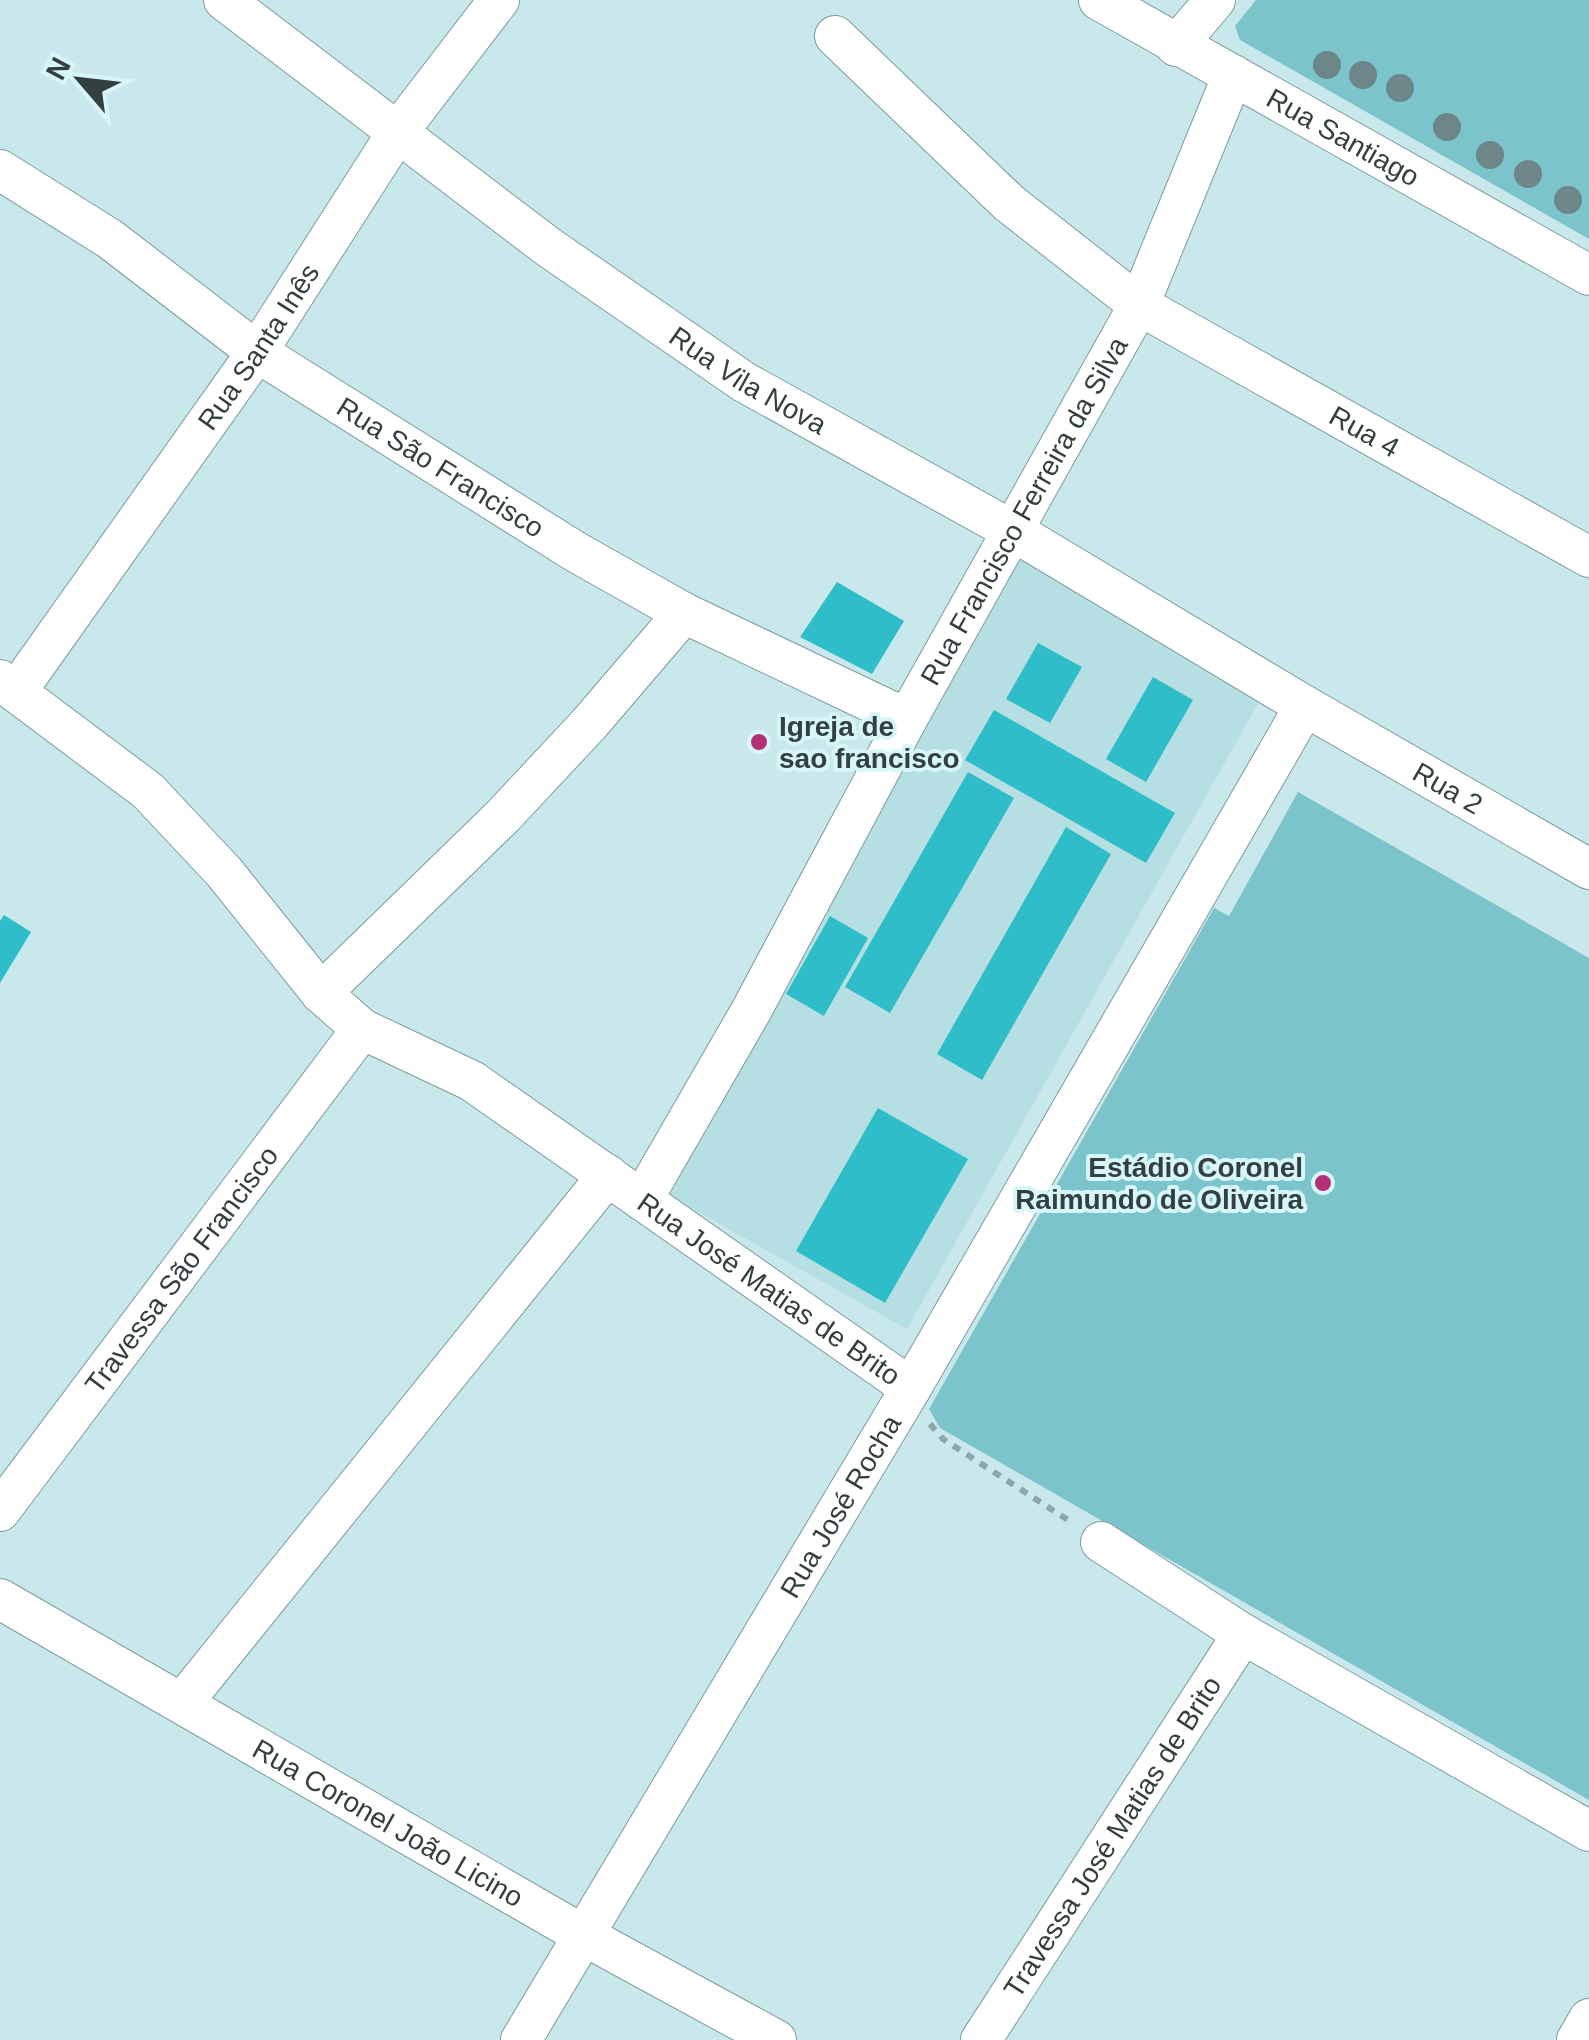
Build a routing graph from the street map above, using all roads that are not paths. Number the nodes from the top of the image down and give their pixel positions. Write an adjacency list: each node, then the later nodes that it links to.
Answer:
1 (224, 0): 8 (street, Rua Vila Nova)
2 (499, 0): 8 (street, Rua Santa Inês)
3 (1099, 0): 6 (street, Rua Santiago)
4 (1215, 0): 6 (street)
5 (834, 36): 11 (street, Rua 4)
6 (1176, 46): 7 (street, Rua Santiago)
7 (1233, 74): 10 (street, Rua Santiago); 11 (street, Rua Francisco Ferreira da Silva)
8 (398, 133): 12 (street, Rua Santa Inês); 13 (street, Rua Vila Nova)
9 (0, 170): 12 (street, Rua São Francisco)
10 (1589, 275)
11 (1139, 305): 13 (street, Rua Francisco Ferreira da Silva); 14 (street, Rua 4)
12 (257, 352): 15 (street, Rua São Francisco); 16 (street, Rua Santa Inês)
13 (1014, 530): 17 (street, Rua Vila Nova); 18 (street, Rua Francisco Ferreira da Silva)
14 (1589, 557)
15 (684, 613): 18 (street, Rua São Francisco); 20 (street)
16 (8, 686): 20 (street, Rua José Matias de Brito)
17 (1305, 706): 19 (street, Rua 2); 24 (street, Rua José Rocha)
18 (907, 719): 23 (street, Rua Francisco Ferreira da Silva)
19 (1589, 869)
20 (321, 993): 21 (street, Rua José Matias de Brito)
21 (362, 1029): 22 (street, Rua José Matias de Brito); 25 (street, Travessa São Francisco)
22 (608, 1176): 23 (street, Rua José Matias de Brito); 29 (street)
23 (642, 1200): 24 (street, Rua José Matias de Brito)
24 (911, 1388): 31 (street, Rua José Rocha)
25 (0, 1511)
26 (1101, 1542): 28 (street)
27 (0, 1599): 29 (street, Rua Coronel João Licino)
28 (1242, 1634): 30 (street); 35 (street, Travessa José Matias de Brito)
29 (183, 1702): 31 (street, Rua Coronel João Licino)
30 (1589, 1831)
31 (583, 1934): 33 (street, Rua José Rocha); 34 (street, Rua Coronel João Licino)
32 (1589, 2019): 36 (street)
33 (520, 2040)
34 (776, 2040)
35 (981, 2040)
36 (1576, 2040)

